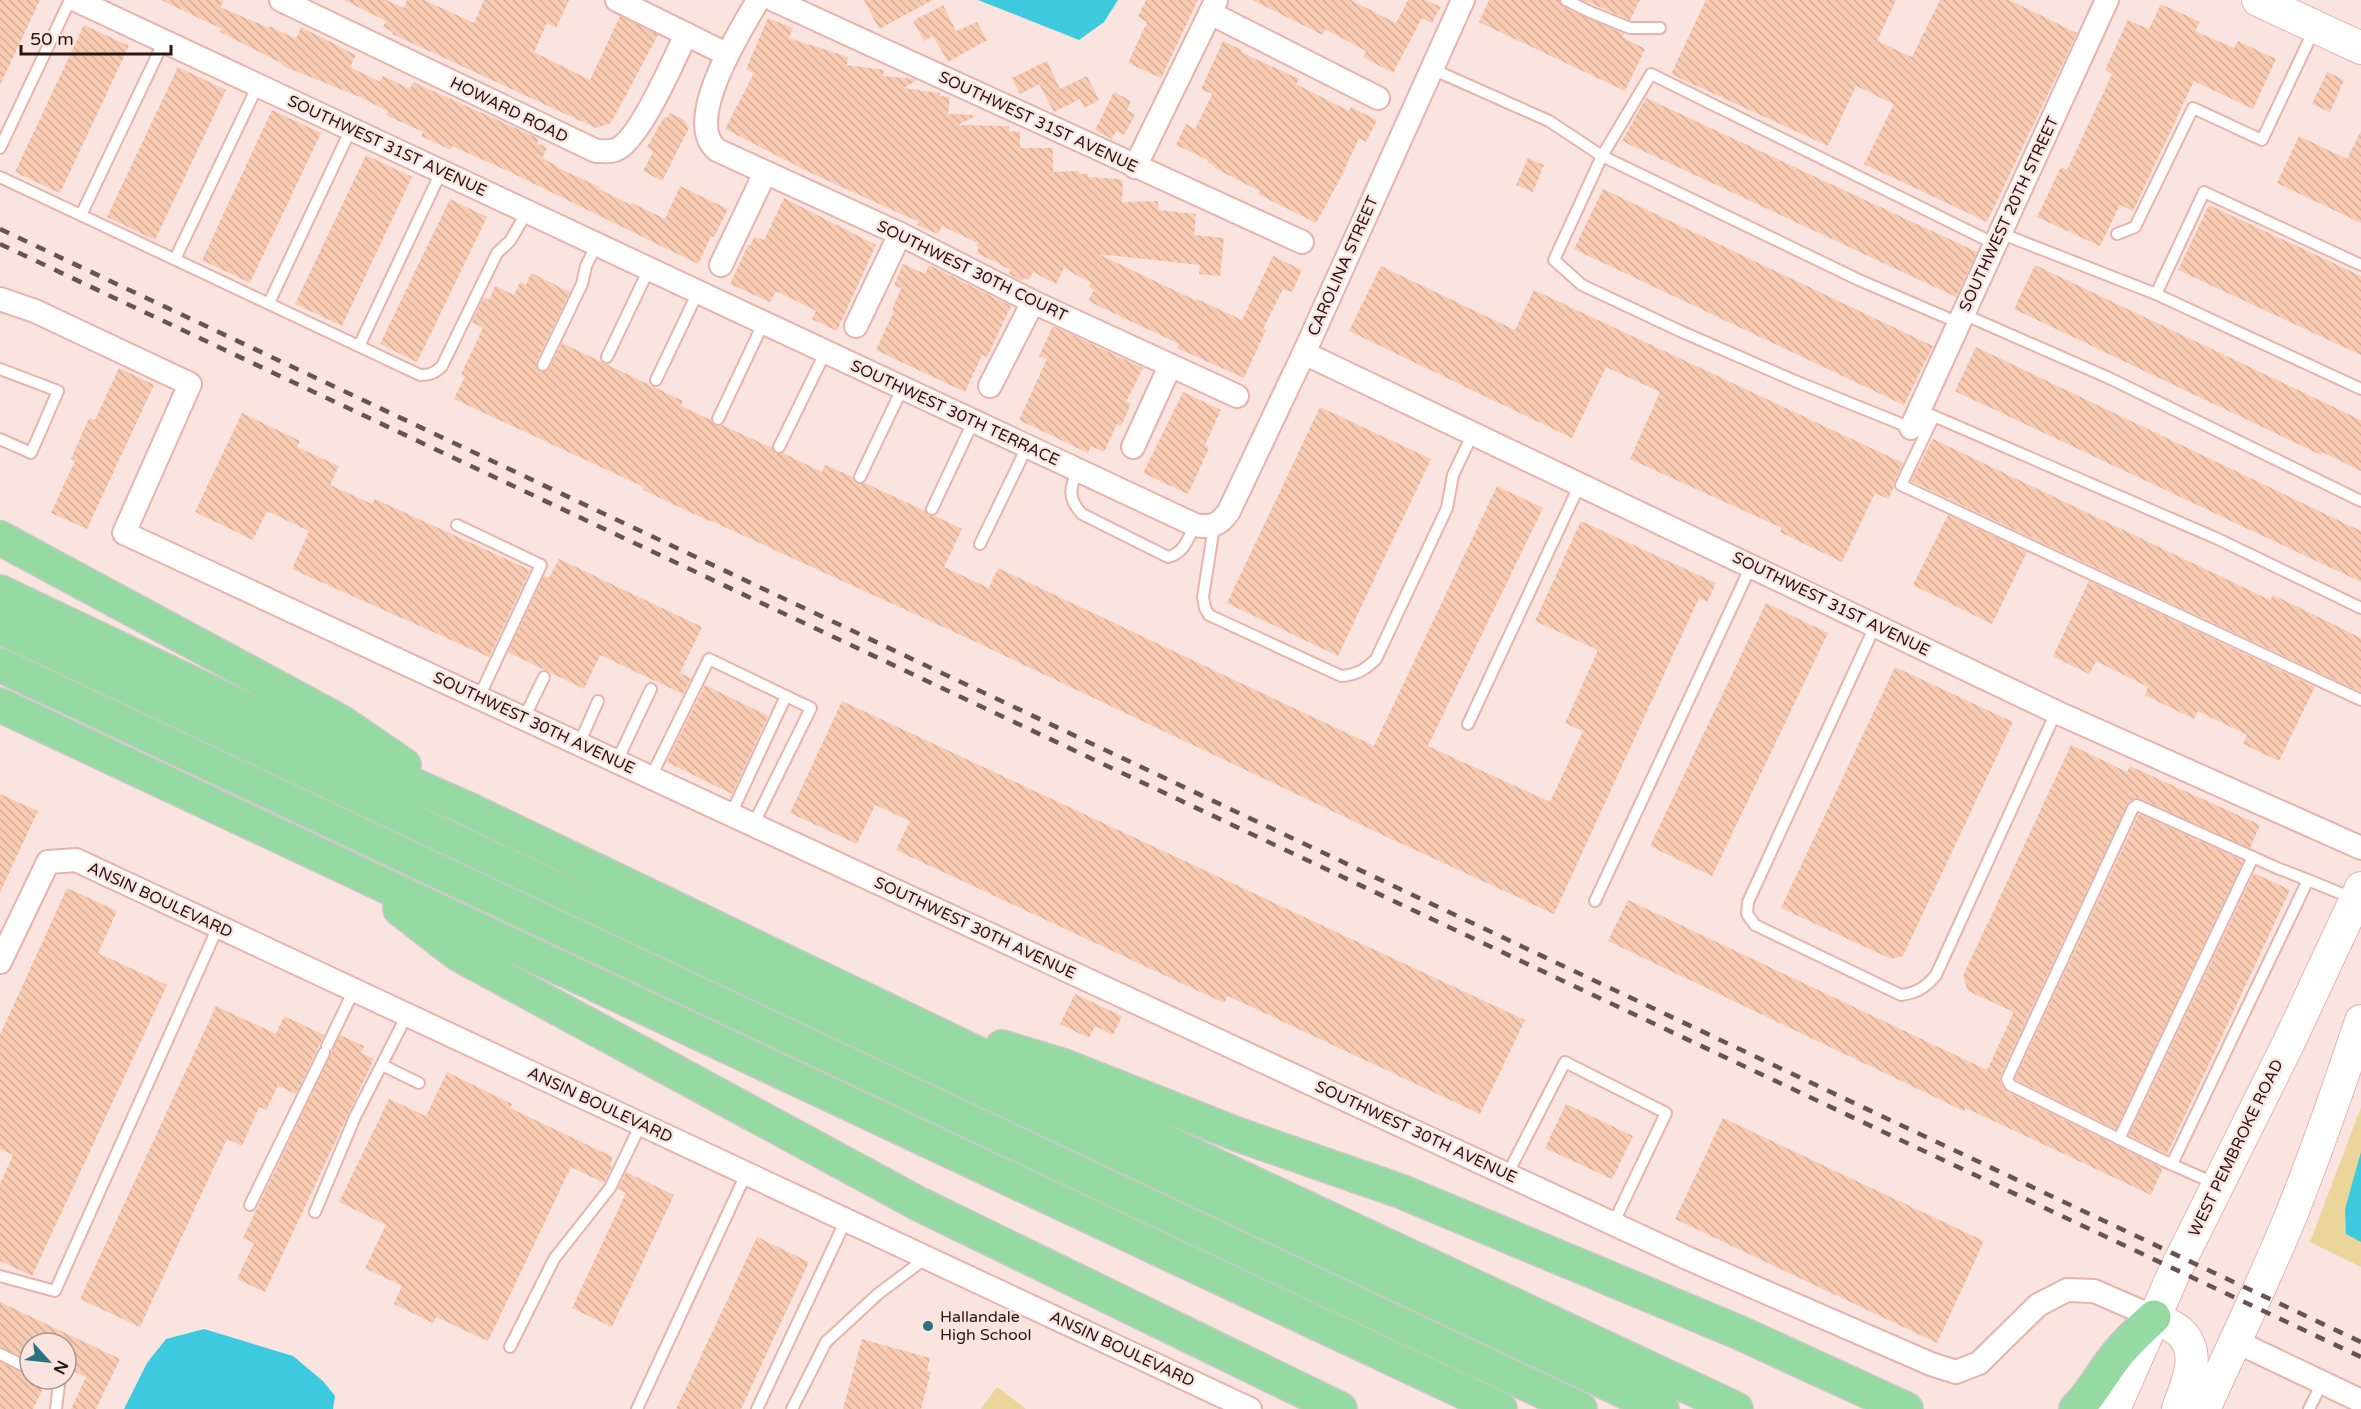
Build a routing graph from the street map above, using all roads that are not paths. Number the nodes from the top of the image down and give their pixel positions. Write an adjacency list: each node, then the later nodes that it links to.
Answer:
1 (70, 0): 22 (lane)
2 (76, 0): 15 (street, SOUTHWEST 31ST AVENUE)
3 (281, 0): 14 (street, HOWARD ROAD)
4 (616, 0): 14 (street)
5 (758, 0): 17 (street)
6 (774, 0): 24 (street, SOUTHWEST 31ST AVENUE)
7 (1463, 0): 18 (street, CAROLINA STREET)
8 (1566, 0): 13 (lane)
9 (2107, 0): 32 (street, SOUTHWEST 20TH STREET)
10 (2258, 0): 12 (main road)
11 (1213, 6): 20 (street); 24 (street)
12 (2316, 27): 16 (main road); 31 (lane)
13 (1660, 28)
14 (686, 34): 17 (street)
15 (164, 41): 19 (street, SOUTHWEST 31ST AVENUE); 29 (lane)
16 (2361, 48)
17 (726, 54): 26 (street, SOUTHWEST 30TH COURT)
18 (1432, 69): 23 (lane); 49 (street, CAROLINA STREET)
19 (258, 85): 21 (street, SOUTHWEST 31ST AVENUE); 35 (lane)
20 (1378, 98)
21 (351, 129): 25 (street, SOUTHWEST 31ST AVENUE); 43 (lane)
22 (0, 148)
23 (1602, 156): 32 (lane); 44 (lane); 60 (lane)
24 (1135, 167): 33 (street, SOUTHWEST 31ST AVENUE)
25 (441, 172): 28 (street, SOUTHWEST 31ST AVENUE); 47 (lane)
26 (765, 173): 30 (street, SOUTHWEST 30TH COURT); 36 (street)
27 (0, 177): 29 (lane)
28 (527, 212): 34 (street, SOUTHWEST 31ST AVENUE); 47 (lane)
29 (81, 215): 35 (lane)
30 (900, 234): 42 (street, SOUTHWEST 30TH COURT); 46 (street)
31 (2117, 234)
32 (1997, 238): 40 (lane); 44 (street, SOUTHWEST 20TH STREET)
33 (1302, 242)
34 (597, 244): 38 (street, SOUTHWEST 31ST AVENUE); 51 (lane)
35 (175, 259): 43 (lane)
36 (721, 265)
37 (2361, 265): 40 (lane)
38 (649, 269): 39 (street, SOUTHWEST 31ST AVENUE); 50 (lane)
39 (698, 292): 45 (street, SOUTHWEST 30TH TERRACE); 54 (lane)
40 (2156, 294): 57 (lane)
41 (0, 299): 85 (street, SOUTHWEST 30TH AVENUE)
42 (1034, 302): 52 (street, SOUTHWEST 30TH COURT); 55 (street)
43 (269, 303): 47 (lane)
44 (1961, 318): 60 (street, SOUTHWEST 20TH STREET); 70 (lane)
45 (763, 324): 48 (street, SOUTHWEST 30TH TERRACE); 59 (lane)
46 (856, 326)
47 (358, 346)
48 (825, 353): 56 (street, SOUTHWEST 30TH TERRACE); 64 (lane)
49 (1304, 353): 62 (street, SOUTHWEST 31ST AVENUE); 73 (street, CAROLINA STREET)
50 (607, 357)
51 (543, 365)
52 (1170, 366): 58 (street, SOUTHWEST 30TH COURT); 66 (street)
53 (0, 369): 63 (lane)
54 (656, 381)
55 (990, 386)
56 (902, 389): 61 (street, SOUTHWEST 30TH TERRACE); 68 (lane)
57 (2361, 389)
58 (1237, 396)
59 (718, 418)
60 (1921, 418): 78 (lane); 86 (lane)
61 (974, 422): 65 (street, SOUTHWEST 30TH TERRACE); 71 (lane)
62 (1473, 433): 69 (street, SOUTHWEST 31ST AVENUE); 73 (lane)
63 (0, 439)
64 (779, 447)
65 (1027, 447): 67 (street, SOUTHWEST 30TH TERRACE); 75 (lane)
66 (1133, 447)
67 (1078, 471): 73 (street, SOUTHWEST 30TH TERRACE); 73 (lane)
68 (860, 477)
69 (1580, 484): 76 (street, SOUTHWEST 31ST AVENUE); 91 (lane)
70 (2361, 501)
71 (932, 509)
72 (457, 525): 85 (lane)
73 (1204, 525)
74 (0, 538): 95 (highway)
75 (980, 544)
76 (1751, 566): 79 (street, SOUTHWEST 31ST AVENUE); 103 (lane)
77 (0, 592): 95 (highway)
78 (2361, 608)
79 (1875, 626): 89 (street, SOUTHWEST 31ST AVENUE); 89 (lane)
80 (0, 627): 140 (highway)
81 (0, 665): 139 (highway)
82 (544, 677): 90 (lane)
83 (651, 689): 93 (lane)
84 (786, 696): 94 (lane); 96 (lane); 97 (lane)
85 (479, 697): 90 (street, SOUTHWEST 30TH AVENUE)
86 (2361, 700)
87 (598, 701): 92 (lane)
88 (0, 705): 100 (highway)
89 (2056, 712): 98 (street, SOUTHWEST 31ST AVENUE)
90 (524, 718): 92 (street, SOUTHWEST 30TH AVENUE)
91 (1468, 724)
92 (579, 744): 93 (street, SOUTHWEST 30TH AVENUE)
93 (617, 761): 94 (street, SOUTHWEST 30TH AVENUE)
94 (651, 777): 96 (street, SOUTHWEST 30TH AVENUE)
95 (470, 810): 108 (highway)
96 (731, 814): 97 (street, SOUTHWEST 30TH AVENUE)
97 (753, 825): 116 (street, SOUTHWEST 30TH AVENUE)
98 (2361, 848)
99 (2253, 857): 101 (lane); 113 (lane); 113 (lane)
100 (351, 871): 137 (highway); 138 (highway)
101 (2308, 880): 102 (lane); 114 (lane)
102 (2358, 893): 117 (main road, WEST PEMBROKE ROAD)
103 (1595, 901)
104 (218, 927): 105 (street, ANSIN BOULEVARD); 106 (street, ANSIN BOULEVARD); 123 (lane)
105 (0, 962)
106 (354, 990): 107 (street, ANSIN BOULEVARD); 118 (lane)
107 (407, 1015): 110 (lane); 112 (street, ANSIN BOULEVARD)
108 (897, 1016): 141 (highway); 142 (highway)
109 (2361, 1021): 125 (main road)
110 (382, 1065): 111 (lane); 119 (lane)
111 (418, 1083)
112 (641, 1124): 115 (street, ANSIN BOULEVARD); 126 (lane)
113 (2120, 1139): 114 (lane)
114 (2172, 1164): 117 (lane)
115 (746, 1174): 120 (street, ANSIN BOULEVARD); 133 (lane)
116 (1507, 1175): 121 (street, SOUTHWEST 30TH AVENUE); 121 (lane)
117 (2218, 1185): 124 (main road, WEST PEMBROKE ROAD)
118 (250, 1205)
119 (315, 1212)
120 (846, 1220): 122 (street, ANSIN BOULEVARD); 134 (lane)
121 (1613, 1224): 124 (street, SOUTHWEST 30TH AVENUE)
122 (926, 1258): 135 (lane); 136 (street, ANSIN BOULEVARD)
123 (0, 1276)
124 (2154, 1317): 143 (highway); 144 (main road, WEST PEMBROKE ROAD); 145 (main road)
125 (2235, 1341): 129 (street); 146 (main road)
126 (510, 1347)
127 (0, 1354): 128 (lane)
128 (18, 1363)
129 (2322, 1383): 131 (street); 147 (lane)
130 (58, 1391): 132 (lane)
131 (2361, 1401)
132 (56, 1409)
133 (637, 1409)
134 (758, 1409)
135 (792, 1409)
136 (1250, 1409)
137 (1340, 1409)
138 (1500, 1409)
139 (1580, 1409)
140 (1662, 1409)
141 (1736, 1409)
142 (1906, 1409)
143 (2076, 1409)
144 (2114, 1409)
145 (2178, 1409)
146 (2204, 1409)
147 (2309, 1409)

